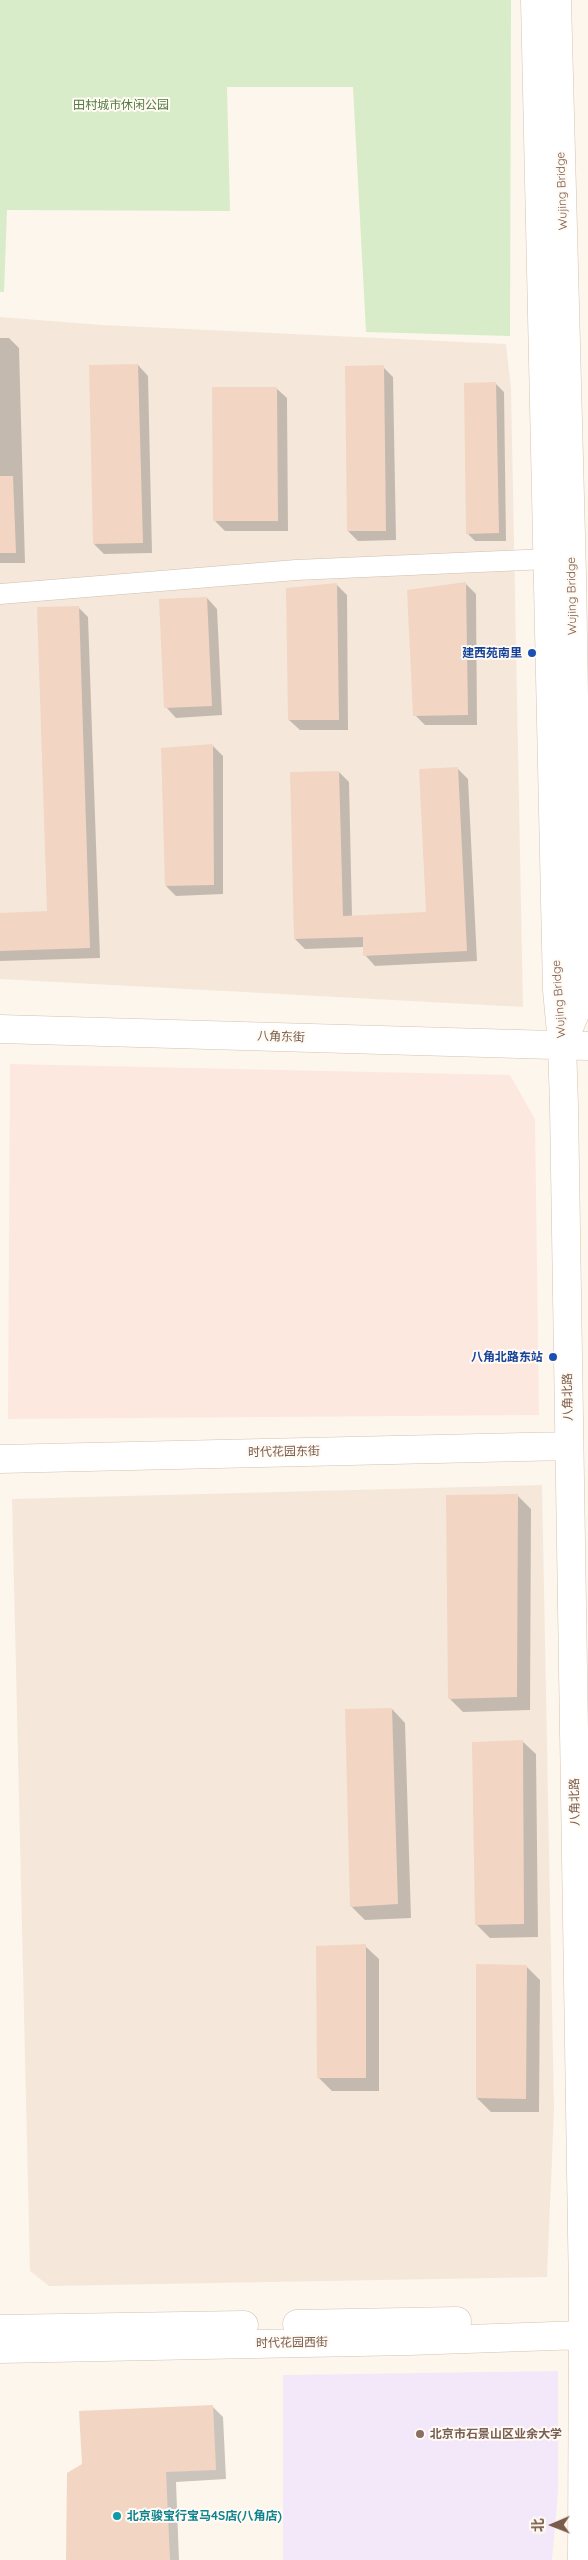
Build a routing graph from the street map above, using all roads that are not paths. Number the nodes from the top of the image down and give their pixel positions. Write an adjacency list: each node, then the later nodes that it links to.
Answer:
1 (534, 0): 3 (street, Wujing Bridge)
2 (557, 0): 6 (street, Wujing Bridge)
3 (548, 559): 4 (street); 6 (street, Wujing Bridge)
4 (0, 594)
5 (0, 1029): 6 (street, 八角东街)
6 (579, 1043): 7 (street, 八角北路)
7 (568, 1446): 8 (street, 时代花园东街); 9 (street, 八角北路)
8 (0, 1459)
9 (583, 2327): 10 (street, 时代花园西街); 11 (street, 时代花园西街); 12 (street, 八角北路)
10 (0, 2329)
11 (0, 2349)
12 (582, 2560)

